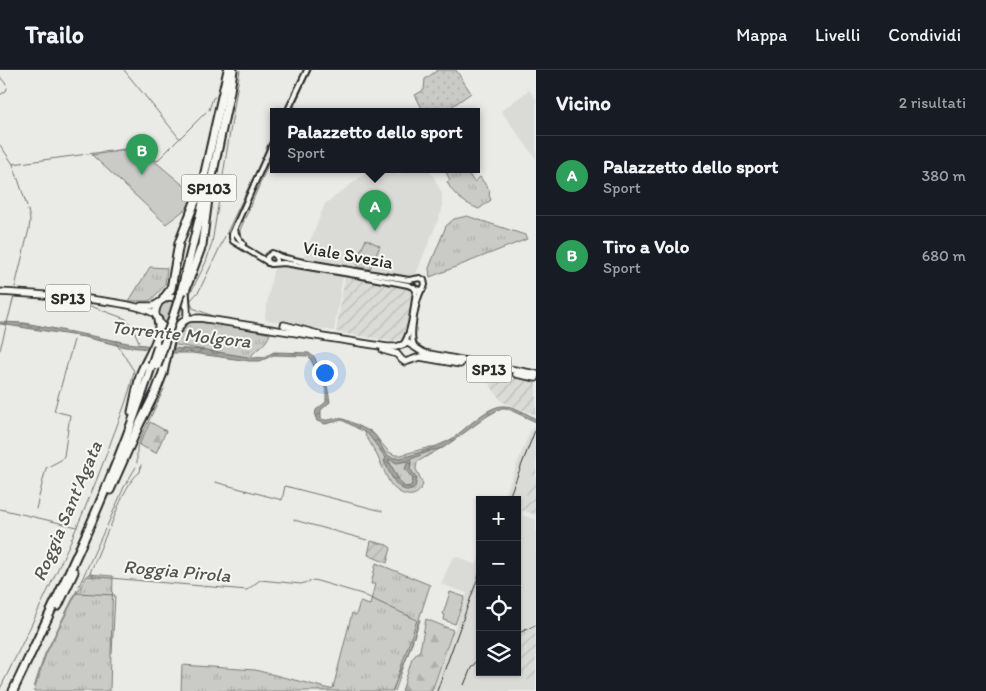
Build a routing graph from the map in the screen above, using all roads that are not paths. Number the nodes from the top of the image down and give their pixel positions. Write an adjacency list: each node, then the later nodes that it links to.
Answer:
1 (228, 70): 5 (highway, SP103)
2 (233, 70): 14 (highway, SP103); 18 (highway, SP103)
3 (306, 70): 4 (street)
4 (289, 108)
5 (217, 121): 14 (highway, SP103); 16 (highway, SP103)
6 (270, 149): 7 (street)
7 (254, 253): 8 (street, Viale Svezia); 10 (street)
8 (272, 254): 9 (street, Viale Svezia); 10 (street); 11 (street, Viale Svezia)
9 (276, 263): 10 (street, Viale Svezia); 12 (street, Viale Svezia)
10 (269, 264)
11 (416, 279): 12 (street); 13 (street)
12 (414, 287): 13 (street); 24 (street)
13 (422, 289): 25 (street)
14 (179, 291): 30 (highway, SP103, bridge)
15 (0, 292): 17 (main road, SP13)
16 (161, 300): 17 (main road, SP13); 18 (main road, SP13); 19 (main road)
17 (137, 307): 19 (main road, SP13)
18 (186, 307): 20 (main road, SP13); 21 (main road)
19 (157, 318): 21 (main road, SP13); 30 (highway, SP103)
20 (208, 319): 21 (main road, SP13); 23 (main road, SP13)
21 (182, 324): 30 (highway, SP103)
22 (284, 325): 23 (main road)
23 (333, 340): 24 (main road, SP13); 26 (main road, SP13)
24 (402, 344): 25 (main road, SP13); 26 (main road)
25 (415, 346): 27 (main road); 28 (main road, SP13)
26 (398, 356): 27 (main road, SP13)
27 (413, 360): 29 (main road, SP13)
28 (536, 374)
29 (536, 378)
30 (106, 493): 31 (highway, SP103); 32 (highway, SP103)
31 (12, 691)
32 (18, 691)

